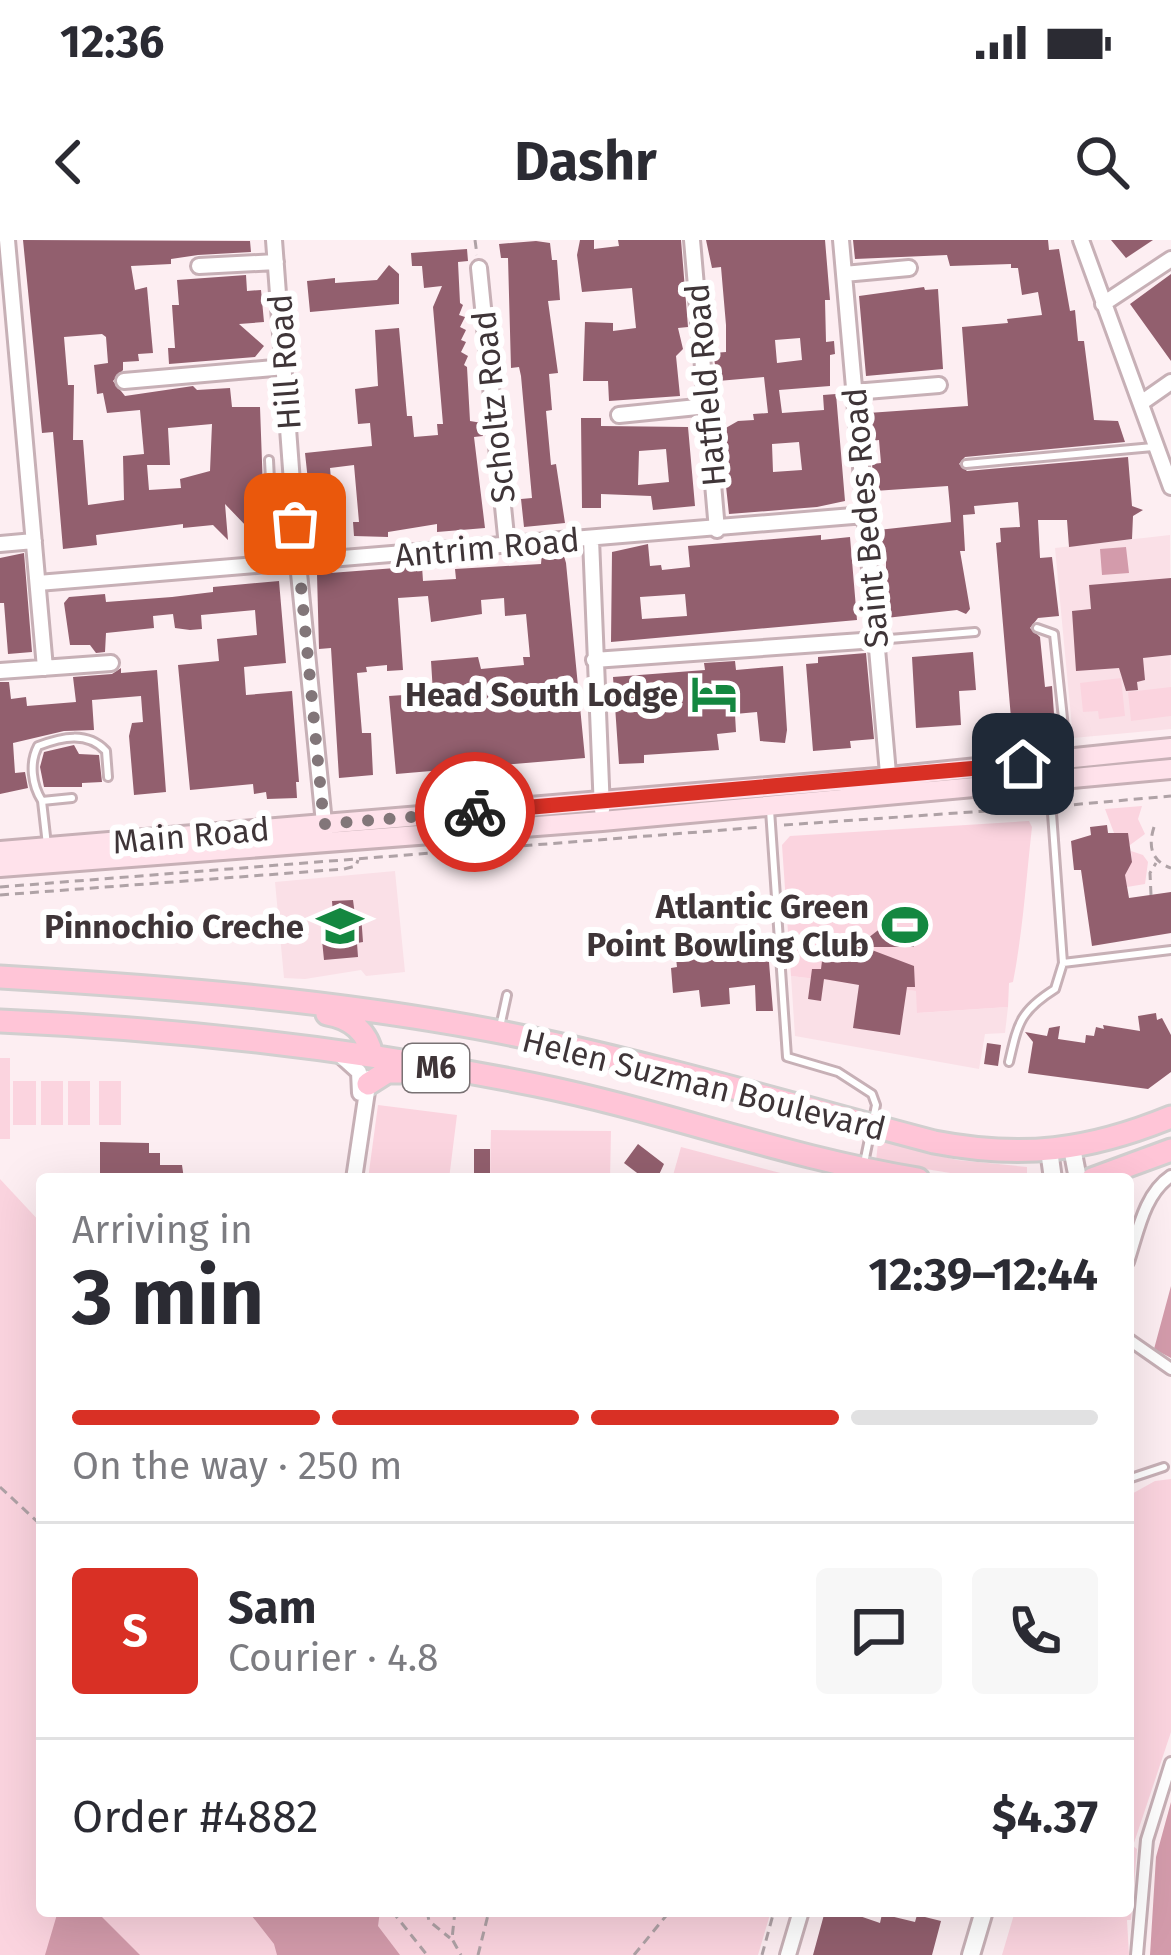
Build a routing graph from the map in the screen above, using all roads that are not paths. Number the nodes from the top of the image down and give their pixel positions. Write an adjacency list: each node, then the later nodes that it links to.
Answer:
1 (7, 240): 28 (street)
2 (274, 240): 7 (street, Hill Road)
3 (692, 240): 19 (street, Hatfield Road)
4 (841, 240): 11 (street, Saint Bedes Road)
5 (1081, 240): 12 (street)
6 (1171, 259): 12 (street)
7 (276, 262): 8 (street); 13 (street, Hill Road)
8 (199, 266)
9 (479, 268): 30 (street, Scholtz Road)
10 (909, 268): 11 (street)
11 (844, 274): 17 (street, Saint Bedes Road)
12 (1103, 304): 18 (street)
13 (285, 367): 14 (street); 31 (street, Hill Road)
14 (124, 381)
15 (1171, 382): 18 (street)
16 (939, 386): 17 (street)
17 (854, 392): 25 (street, Saint Bedes Road)
18 (1141, 403): 21 (street)
19 (707, 406): 20 (street); 26 (street, Hatfield Road)
20 (619, 415)
21 (1157, 447): 23 (lane); 24 (street)
22 (268, 460): 32 (lane)
23 (966, 464)
24 (1171, 487)
25 (865, 515): 26 (street, Antrim Road); 36 (street, Saint Bedes Road)
26 (717, 530): 27 (street, Antrim Road)
27 (590, 539): 30 (street, Antrim Road); 37 (street)
28 (34, 541): 29 (street); 33 (street)
29 (0, 544)
30 (507, 546): 31 (street, Antrim Road)
31 (298, 562): 32 (street, Antrim Road); 51 (street, Hill Road)
32 (274, 565): 33 (street, Antrim Road)
33 (38, 584): 39 (street)
34 (1037, 628): 42 (lane)
35 (975, 632): 36 (lane)
36 (876, 640): 37 (street); 46 (street, Saint Bedes Road)
37 (594, 660): 49 (street)
38 (111, 663): 39 (street)
39 (45, 668): 40 (street)
40 (0, 671)
41 (1171, 748): 42 (main road, Main Road)
42 (1067, 759): 46 (main road, Main Road)
43 (1171, 769): 45 (main road, Main Road)
44 (108, 777): 48 (lane)
45 (1050, 782): 46 (main road, Main Road); 56 (lane)
46 (890, 786): 49 (main road, Main Road); 50 (main road, Main Road)
47 (72, 798): 48 (lane)
48 (42, 801): 52 (lane)
49 (602, 811): 50 (main road, Main Road); 51 (main road, Main Road)
50 (771, 816): 69 (lane)
51 (325, 833): 52 (main road, Main Road); 54 (main road, Main Road)
52 (47, 847): 53 (main road, Main Road)
53 (0, 851)
54 (0, 867)
55 (1171, 950): 56 (lane)
56 (1063, 963): 64 (lane)
57 (0, 977): 58 (main road, Helen Suzman Boulevard / M6)
58 (142, 986): 61 (main road, Helen Suzman Boulevard / M6); 63 (main road)
59 (506, 995): 61 (lane)
60 (0, 1021): 62 (main road, Helen Suzman Boulevard / M6)
61 (499, 1032): 69 (main road, Helen Suzman Boulevard / M6)
62 (335, 1050): 63 (main road, Helen Suzman Boulevard / M6); 67 (street)
63 (372, 1056): 65 (street); 66 (main road, Helen Suzman Boulevard / M6)
64 (1009, 1062)
65 (368, 1084): 66 (main road); 67 (street)
66 (535, 1085): 72 (main road, Helen Suzman Boulevard / M6)
67 (361, 1116): 73 (street)
68 (1171, 1117): 70 (main road, M6)
69 (872, 1126): 70 (main road, Helen Suzman Boulevard / M6); 72 (lane)
70 (1060, 1149): 75 (street); 76 (street)
71 (1171, 1150): 77 (main road)
72 (863, 1169): 74 (main road, Helen Suzman Boulevard / M6)
73 (355, 1173)
74 (885, 1173)
75 (1054, 1173)
76 (1074, 1173)
77 (1108, 1173)
78 (1171, 1176): 79 (street)
79 (1134, 1244)
80 (1134, 1343): 81 (street)
81 (1171, 1369)
82 (1163, 1468): 83 (lane)
83 (1134, 1477)
84 (1171, 1763): 89 (street)
85 (799, 1917): 87 (street)
86 (982, 1917): 88 (street)
87 (788, 1955)
88 (971, 1955)
89 (1137, 1955)

